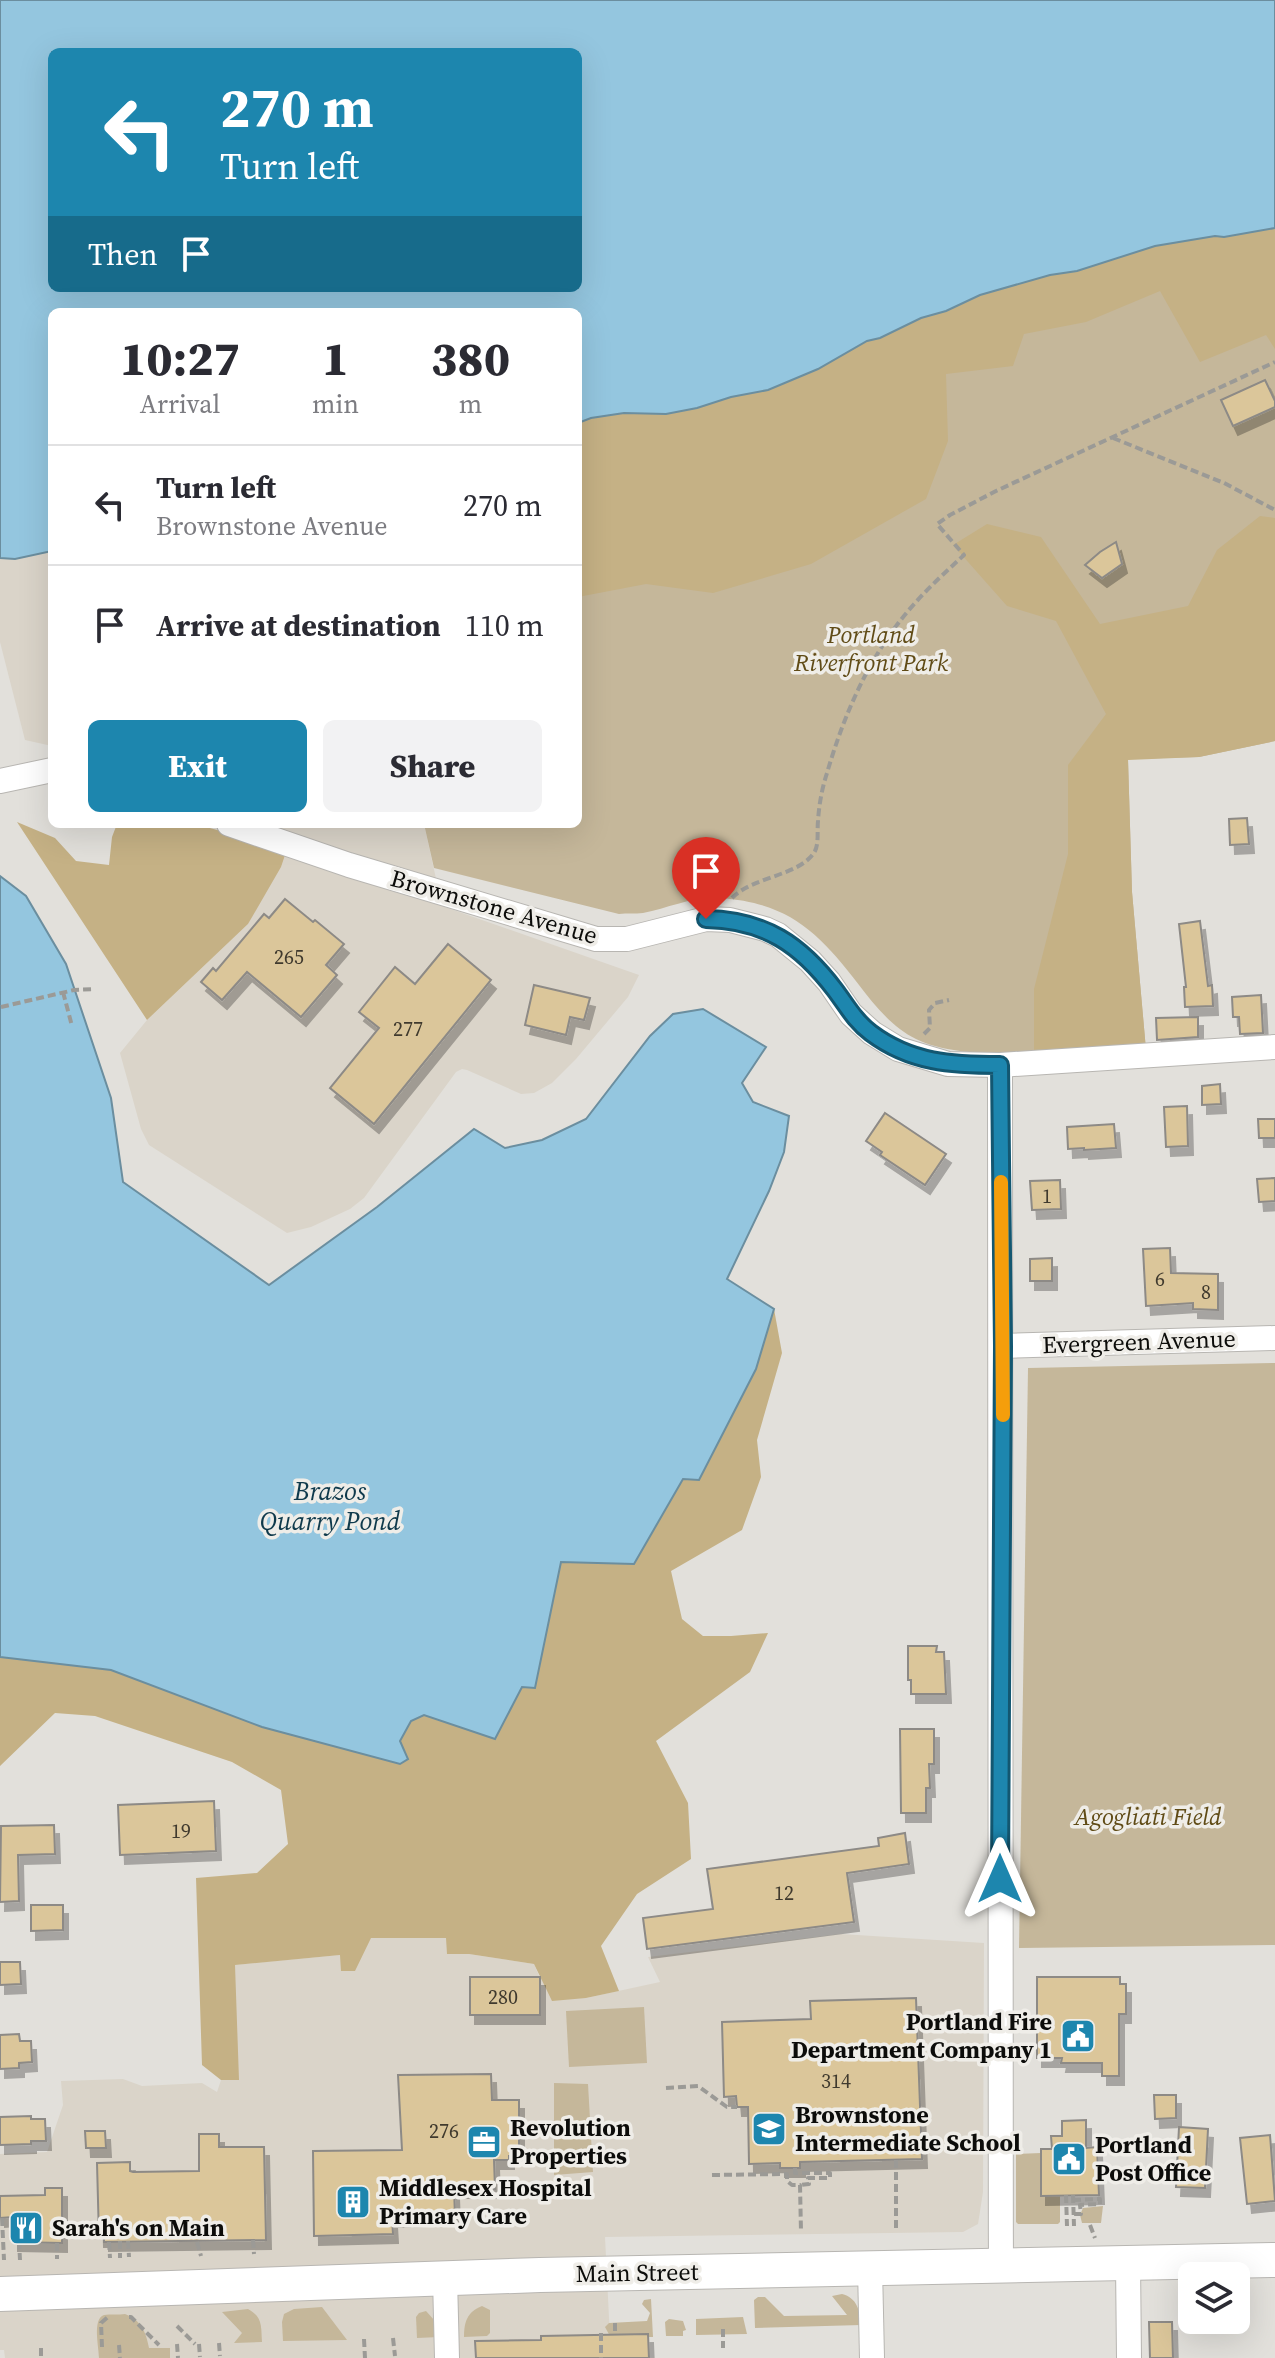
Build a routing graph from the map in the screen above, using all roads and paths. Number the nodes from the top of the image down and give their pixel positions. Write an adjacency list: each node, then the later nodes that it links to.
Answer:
1 (1275, 362): 2 (path)
2 (1112, 437): 3 (path); 7 (path)
3 (1275, 510)
4 (48, 771): 5 (street)
5 (0, 781)
6 (241, 828): 15 (street, Brownstone Avenue)
7 (729, 904)
8 (95, 989): 9 (path)
9 (63, 992): 11 (path); 12 (path)
10 (949, 1000): 13 (path)
11 (1, 1007)
12 (72, 1026)
13 (919, 1037)
14 (1275, 1047): 15 (street, Brownstone Avenue)
15 (1000, 1065): 17 (street)
16 (1275, 1338): 17 (street, Evergreen Avenue)
17 (1003, 1346): 49 (street)
18 (666, 2088): 19 (path)
19 (737, 2107)
20 (896, 2160): 30 (path)
21 (804, 2173): 23 (path); 23 (path); 23 (path)
22 (712, 2175): 23 (path)
23 (800, 2185): 31 (path)
24 (1066, 2195): 27 (path)
25 (1074, 2214): 25 (path); 28 (path)
26 (2, 2218): 29 (path)
27 (1067, 2226)
28 (1074, 2226)
29 (1, 2228): 45 (path)
30 (896, 2231)
31 (801, 2232)
32 (253, 2240): 39 (path)
33 (19, 2241): 46 (path)
34 (120, 2241): 43 (path)
35 (128, 2241): 41 (path)
36 (109, 2242): 42 (path)
37 (197, 2242): 40 (path)
38 (57, 2243): 44 (path)
39 (254, 2254)
40 (201, 2256)
41 (129, 2257)
42 (110, 2258)
43 (120, 2258)
44 (57, 2259)
45 (4, 2260)
46 (20, 2260)
47 (1275, 2260): 48 (main road, Main Street)
48 (1128, 2263): 49 (main road, Main Street); 77 (street)
49 (1001, 2266): 50 (main road, Main Street)
50 (870, 2268): 51 (main road, Main Street); 76 (street)
51 (445, 2278): 52 (main road, Main Street); 74 (street)
52 (0, 2294)
53 (615, 2323): 57 (path)
54 (177, 2326): 70 (path)
55 (723, 2329): 66 (path)
56 (601, 2333): 75 (path)
57 (615, 2333)
58 (393, 2338): 68 (path)
59 (364, 2339): 73 (path)
60 (219, 2343): 67 (path)
61 (177, 2344): 72 (path)
62 (119, 2345): 71 (path)
63 (159, 2345): 64 (path)
64 (102, 2347)
65 (41, 2348): 69 (path)
66 (723, 2348)
67 (220, 2356)
68 (395, 2356)
69 (41, 2357)
70 (200, 2357)
71 (120, 2358)
72 (178, 2358)
73 (365, 2358)
74 (447, 2358)
75 (601, 2358)
76 (872, 2358)
77 (1129, 2358)

